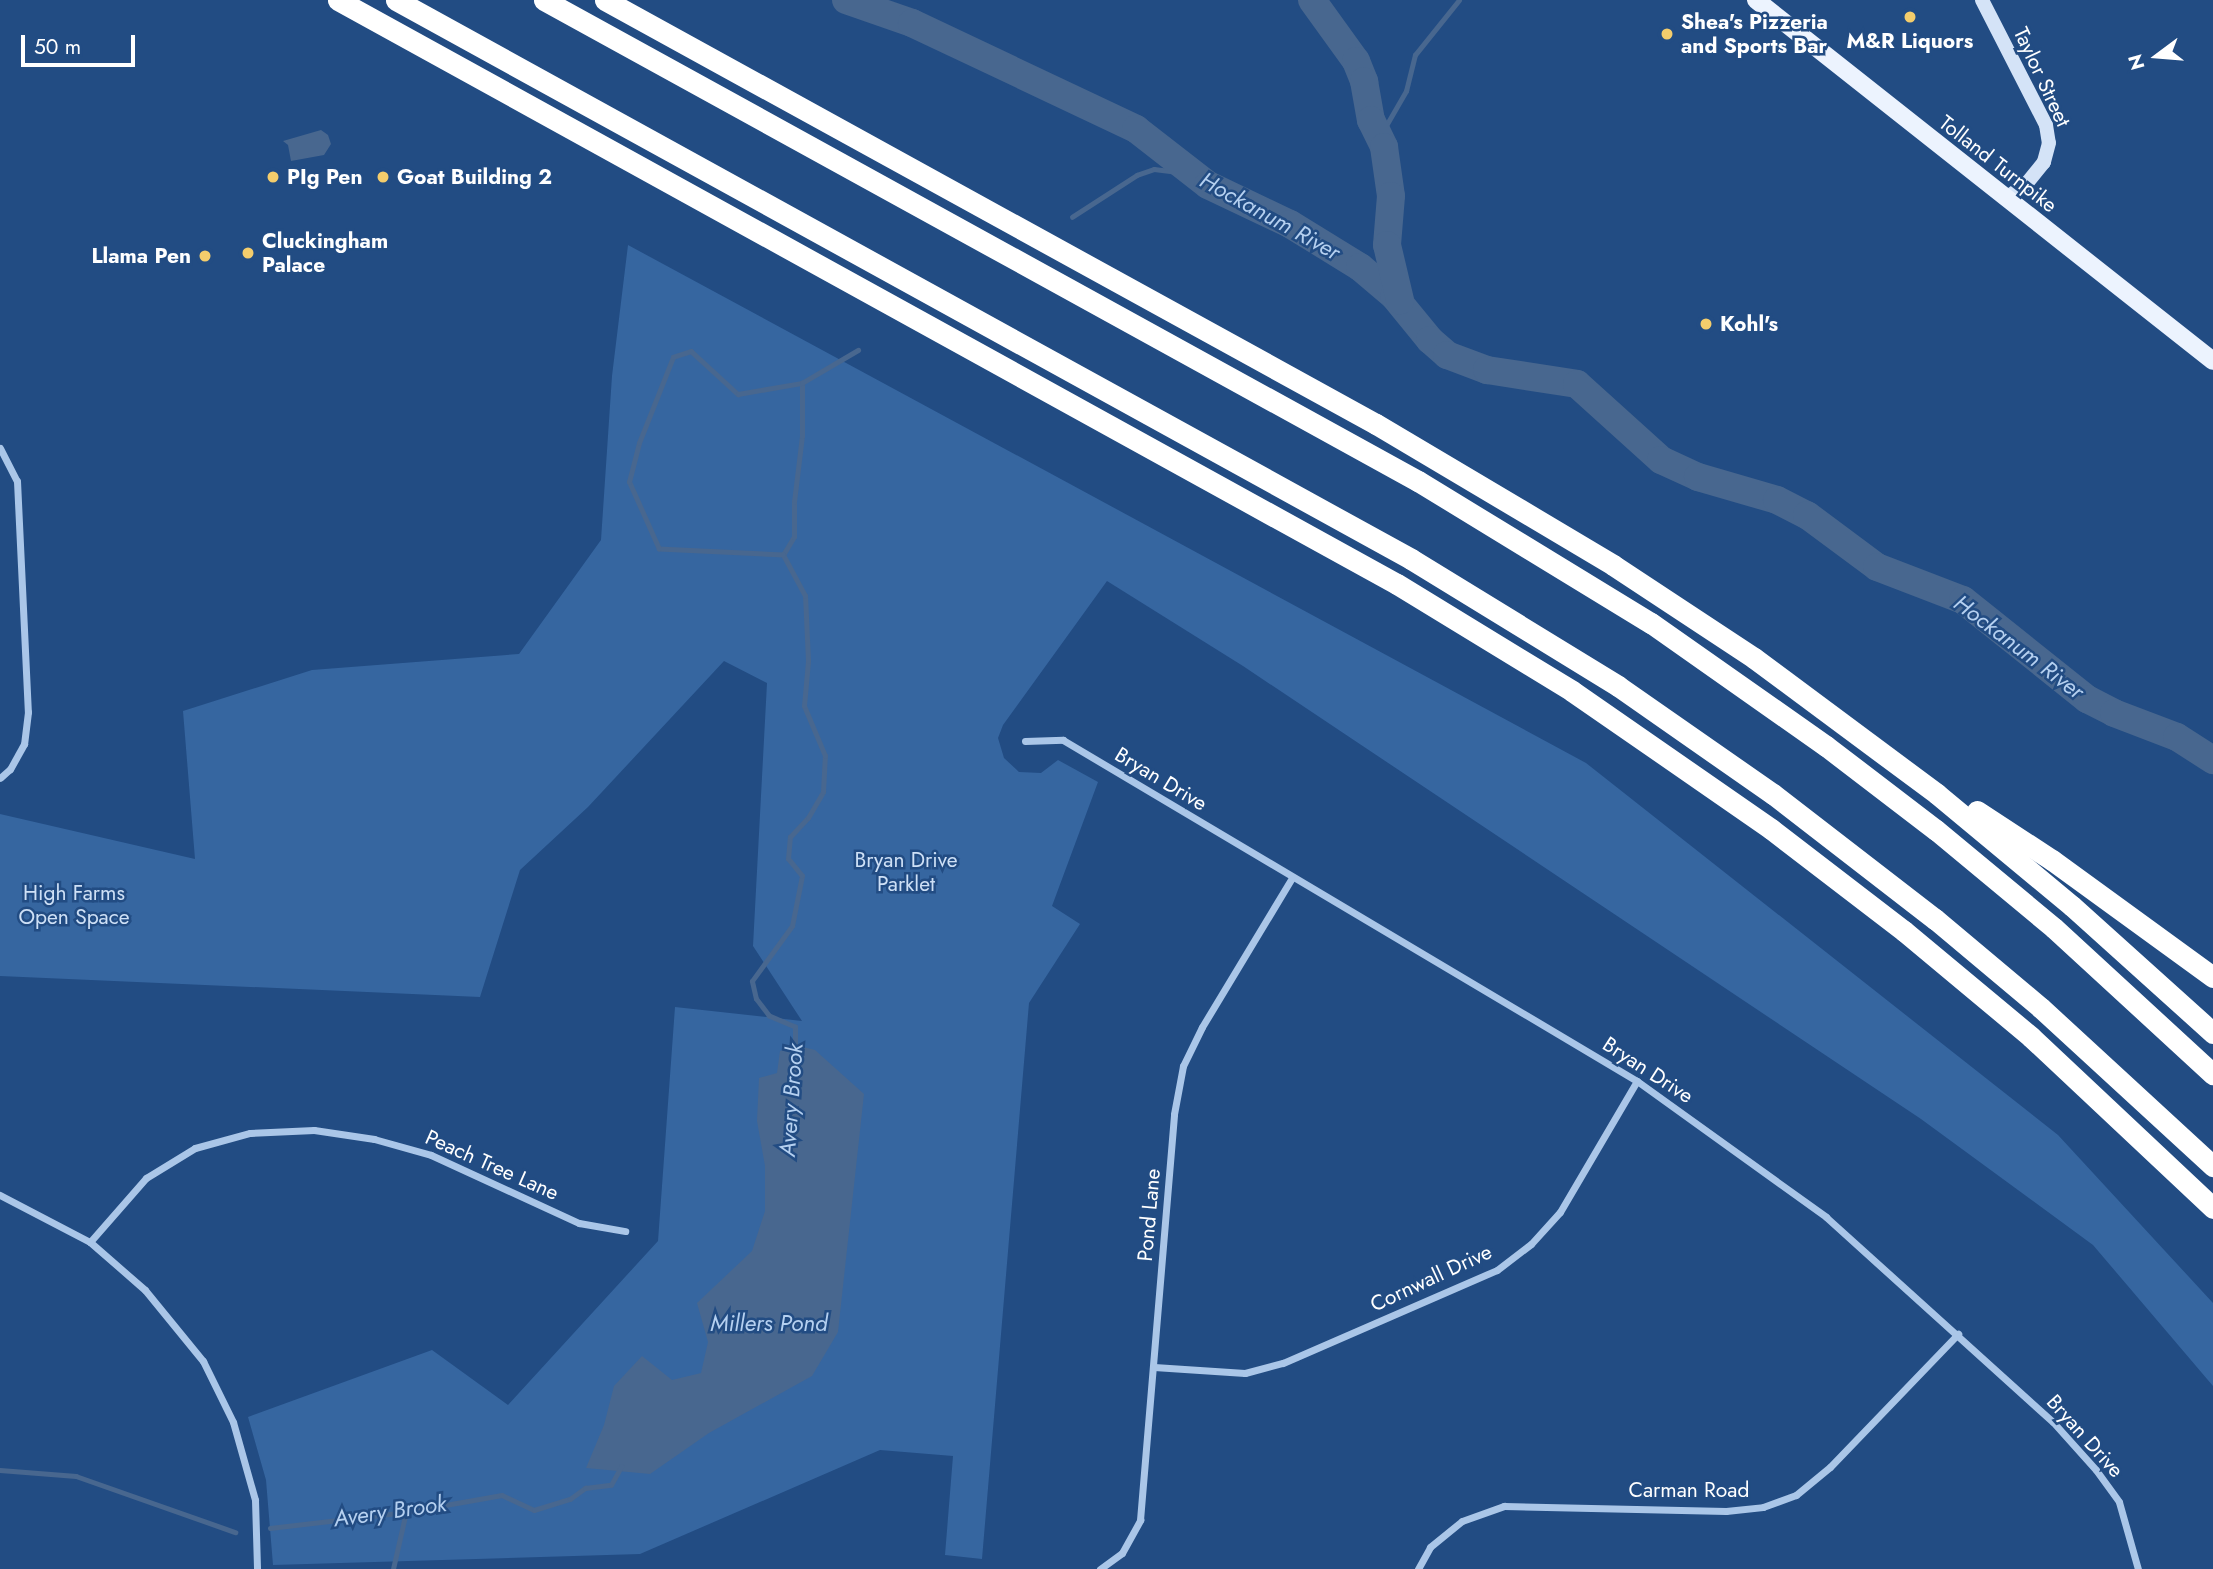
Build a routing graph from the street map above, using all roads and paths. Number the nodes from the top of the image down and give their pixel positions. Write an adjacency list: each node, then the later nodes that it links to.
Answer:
1 (338, 0): 20 (highway)
2 (396, 0): 18 (highway)
3 (544, 0): 16 (highway)
4 (605, 0): 10 (highway)
5 (1756, 0): 7 (main road, Tolland Turnpike)
6 (1982, 0): 7 (street, Taylor Street)
7 (2005, 199): 8 (main road, Tolland Turnpike)
8 (2213, 361)
9 (0, 448): 12 (street)
10 (1852, 729): 14 (highway); 15 (highway)
11 (1024, 741): 13 (street, Bryan Drive)
12 (0, 778)
13 (1292, 878): 17 (street, Bryan Drive); 24 (street, Pond Lane)
14 (2213, 977)
15 (2213, 1033)
16 (2213, 1074)
17 (1637, 1081): 23 (street, Bryan Drive); 24 (street, Cornwall Drive)
18 (2213, 1166)
19 (0, 1195): 22 (street)
20 (2213, 1208)
21 (625, 1231): 22 (street, Peach Tree Lane)
22 (90, 1242): 25 (street)
23 (1958, 1334): 27 (street, Carman Road); 28 (street, Bryan Drive)
24 (1154, 1367): 26 (street, Pond Lane)
25 (257, 1569)
26 (1100, 1569)
27 (1418, 1569)
28 (2138, 1569)

